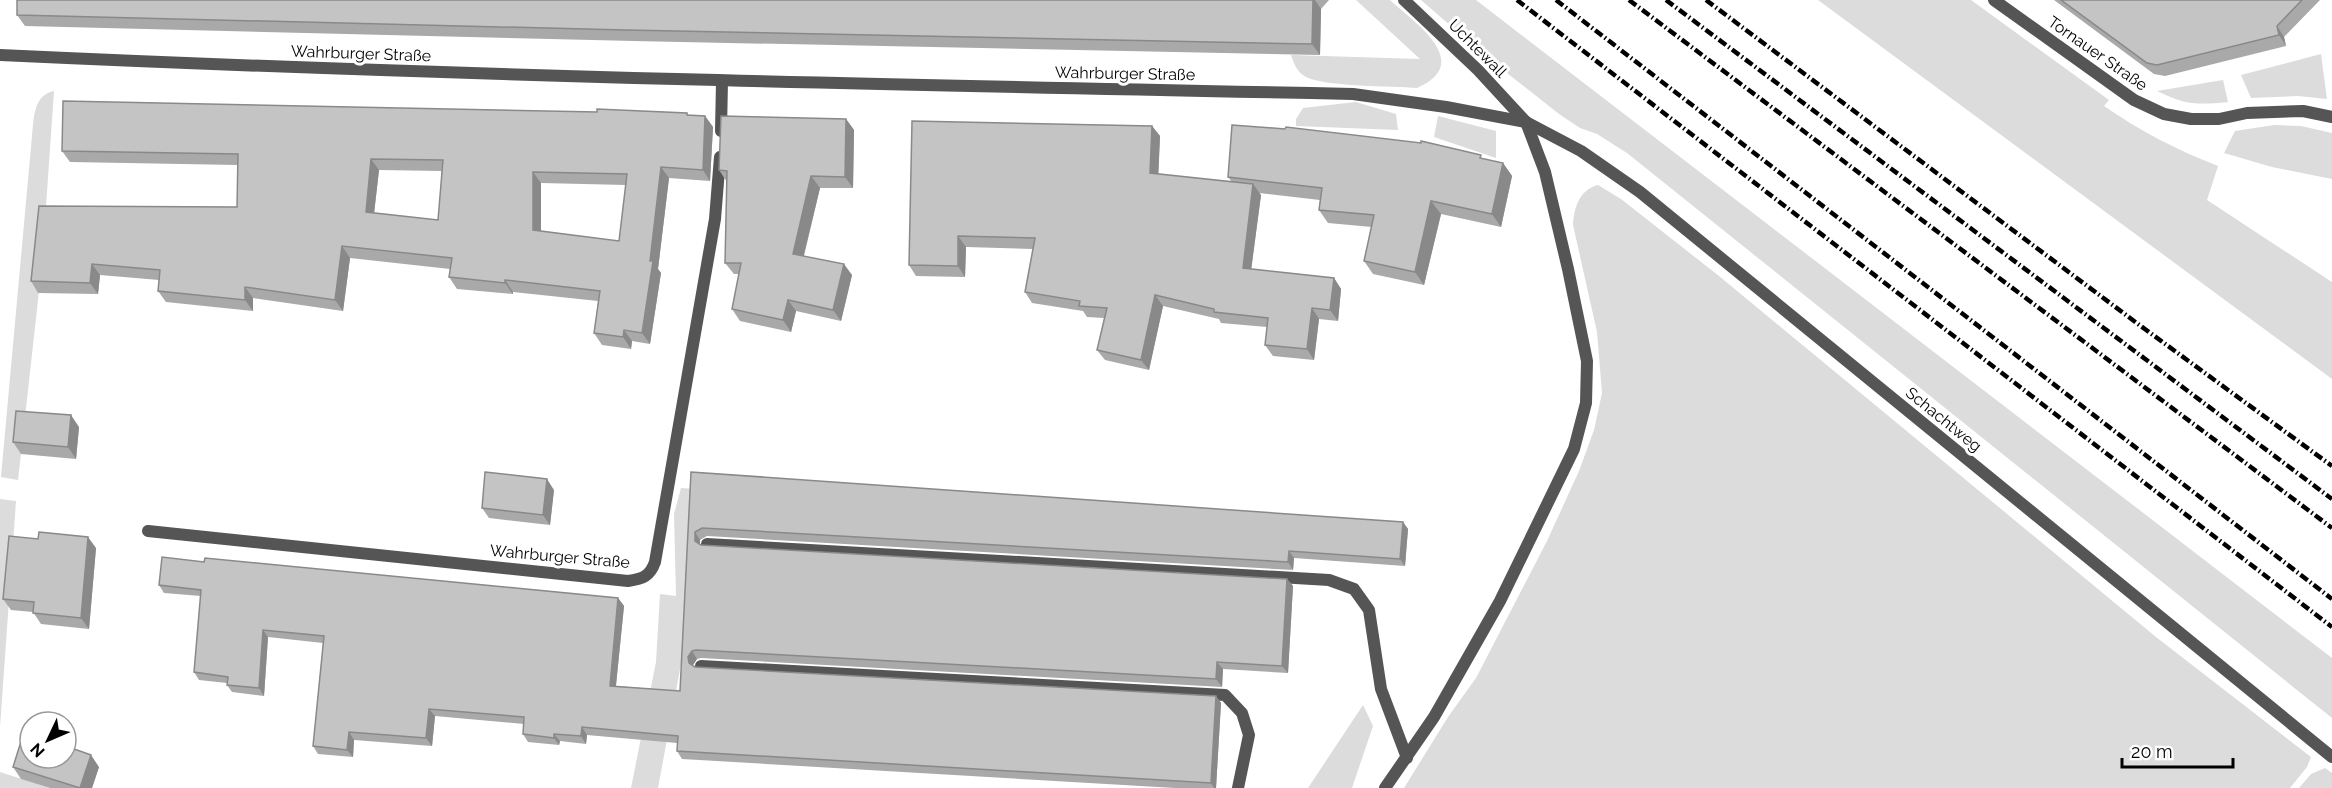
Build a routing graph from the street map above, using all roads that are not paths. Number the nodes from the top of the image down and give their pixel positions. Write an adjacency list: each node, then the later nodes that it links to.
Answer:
1 (1404, 0): 6 (street, Uchtewall)
2 (1994, 0): 5 (street, Tornauer Straße)
3 (0, 55): 4 (street, Wahrburger Straße)
4 (722, 81): 6 (street, Wahrburger Straße); 7 (street, Wahrburger Straße)
5 (2332, 117)
6 (1526, 122): 10 (street, Schachtweg); 11 (street)
7 (148, 531)
8 (707, 544): 11 (street)
9 (701, 666): 12 (street)
10 (2332, 757)
11 (1407, 758): 13 (street)
12 (1238, 788)
13 (1385, 788)

